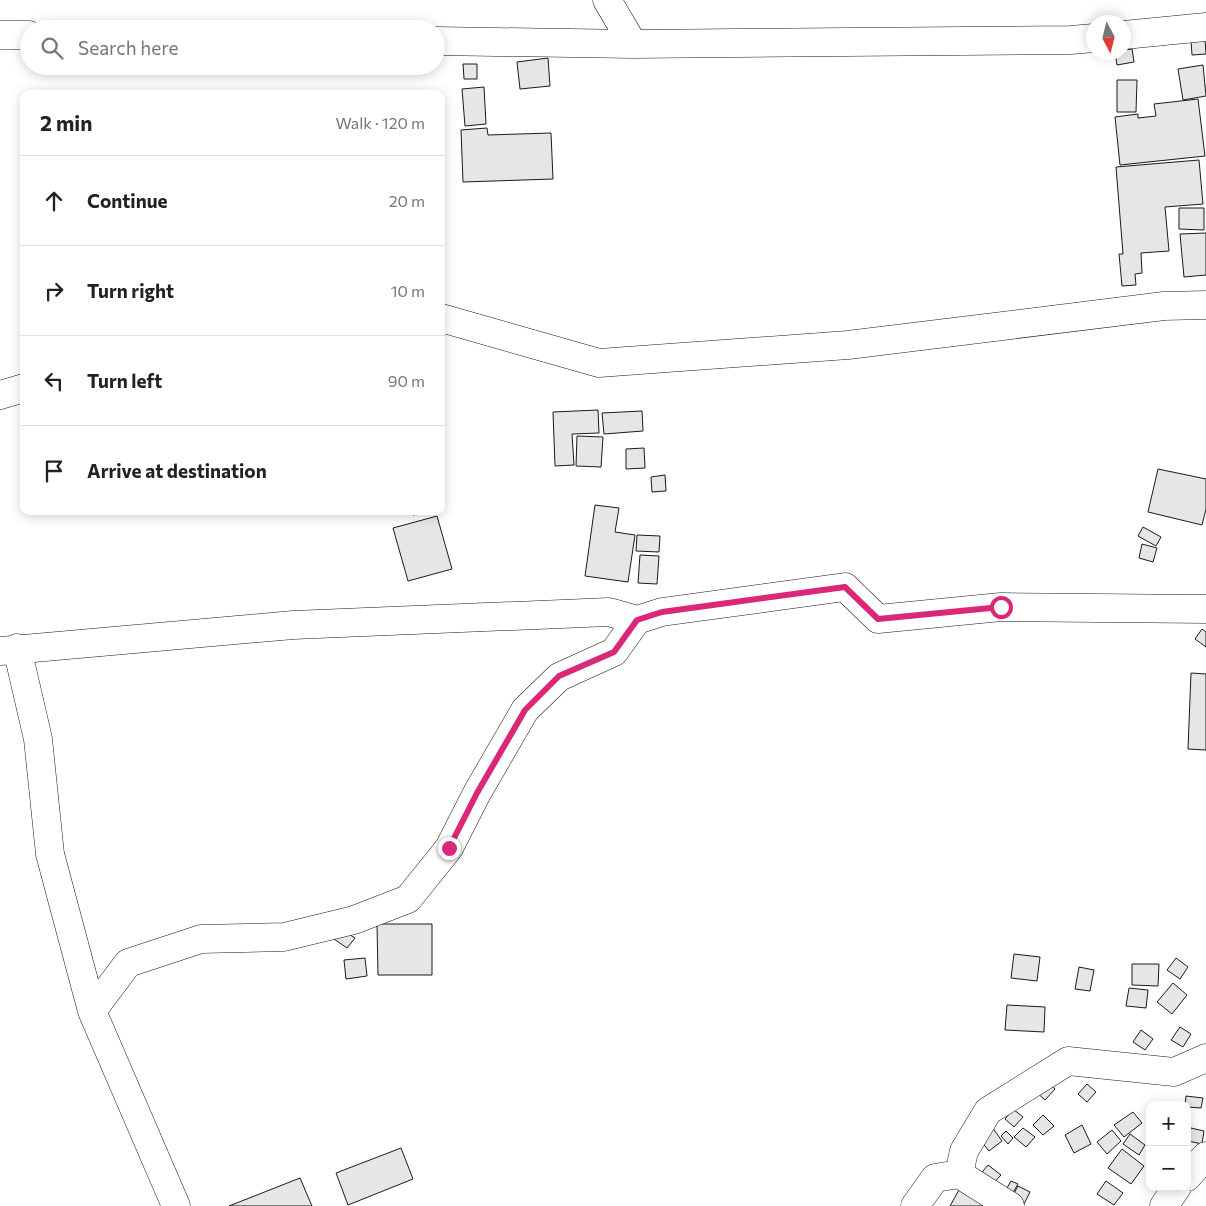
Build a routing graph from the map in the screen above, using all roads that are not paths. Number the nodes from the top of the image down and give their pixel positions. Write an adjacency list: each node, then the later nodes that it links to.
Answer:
1 (607, 0): 8 (street)
2 (1206, 27): 3 (street)
3 (1131, 34)
4 (0, 35): 5 (street)
5 (20, 36)
6 (1086, 39): 8 (street)
7 (445, 41): 8 (street)
8 (633, 44)
9 (1206, 305): 10 (street)
10 (445, 319)
11 (20, 389): 12 (street)
12 (0, 396)
13 (1206, 609): 14 (street)
14 (637, 620): 15 (street); 16 (street)
15 (8, 650): 16 (street)
16 (92, 1011): 22 (street)
17 (1206, 1058): 20 (street)
18 (1206, 1156): 19 (street)
19 (1191, 1172)
20 (959, 1174): 23 (street); 24 (street)
21 (1175, 1191): 25 (street)
22 (176, 1206)
23 (915, 1206)
24 (1010, 1206)
25 (1164, 1206)

